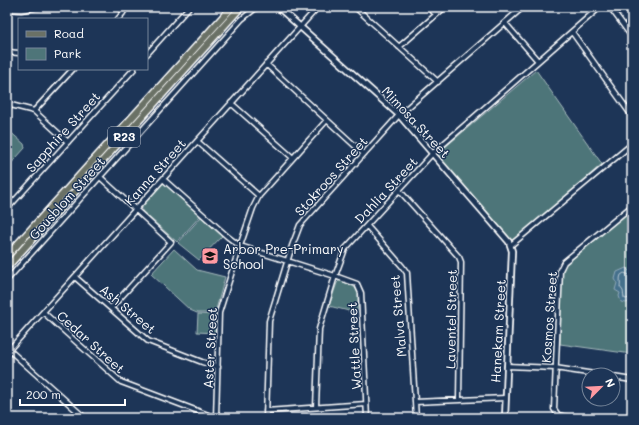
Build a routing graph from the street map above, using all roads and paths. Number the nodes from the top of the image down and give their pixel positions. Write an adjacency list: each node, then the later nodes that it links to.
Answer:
1 (39, 7): 15 (street)
2 (126, 7): 17 (street)
3 (189, 7): 25 (street)
4 (232, 7): 33 (main road, R23)
5 (241, 7): 34 (main road, R23)
6 (256, 7): 45 (street, Gousblom Street)
7 (278, 7): 19 (street, Mimosa Street)
8 (318, 7): 19 (street, Kanna Street)
9 (355, 7): 22 (street)
10 (428, 7): 16 (street)
11 (445, 7): 16 (street)
12 (523, 7): 18 (street, Stokroos Street)
13 (600, 7): 20 (street, Dahlia Street)
14 (610, 7): 21 (street)
15 (7, 9)
16 (436, 14): 22 (street)
17 (119, 18)
18 (505, 23): 26 (street); 30 (street, Stokroos Street)
19 (300, 26): 27 (street, Kanna Street); 36 (street, Mimosa Street)
20 (572, 32): 26 (street, Dahlia Street); 37 (street)
21 (632, 37)
22 (399, 47): 30 (street)
23 (7, 52): 24 (street)
24 (18, 53)
25 (148, 53)
26 (538, 61): 43 (street, Dahlia Street)
27 (266, 64): 31 (street, Kanna Street); 38 (street)
28 (72, 70): 35 (street)
29 (133, 70): 40 (street, Sapphire Street)
30 (438, 82): 36 (street, Stokroos Street)
31 (231, 103): 39 (street, Kanna Street); 44 (street)
32 (7, 104): 35 (street)
33 (144, 105): 34 (main road); 55 (main road, R23)
34 (149, 110): 57 (main road, R23)
35 (34, 112): 40 (street)
36 (399, 115): 42 (street, Stokroos Street); 43 (street, Mimosa Street)
37 (632, 116)
38 (327, 120): 42 (street); 44 (street, Aster Street)
39 (197, 141): 46 (street, Kanna Street); 48 (street)
40 (68, 142): 50 (street, Sapphire Street)
41 (632, 144): 53 (street)
42 (364, 154): 56 (street, Stokroos Street)
43 (432, 154): 47 (street, Dahlia Street); 53 (street, Mimosa Street)
44 (293, 158): 48 (street, Aster Street)
45 (100, 177): 51 (street); 60 (street, Gousblom Street)
46 (163, 179): 51 (street, Kanna Street); 54 (street, Wattle Street)
47 (399, 190): 52 (street, Dahlia Street); 71 (street, Laventel Street)
48 (259, 196): 54 (street, Aster Street)
49 (632, 206): 66 (street, Kosmos Street)
50 (7, 209)
51 (135, 209): 58 (street, Kanna Street); 61 (street)
52 (367, 226): 59 (street, Dahlia Street); 72 (street, Malva Street)
53 (511, 245): 64 (street, Hanekam Street)
54 (240, 246): 56 (street, Wattle Street); 65 (street, Aster Street)
55 (7, 256)
56 (287, 261): 59 (street, Wattle Street); 75 (street, Stokroos Street)
57 (7, 267)
58 (75, 276): 61 (street, Ash Street); 62 (street, Kanna Street)
59 (335, 276): 73 (street, Wattle Street); 74 (street, Dahlia Street)
60 (7, 280)
61 (111, 308): 65 (street, Ash Street)
62 (43, 312): 63 (street, Kanna Street); 77 (street, Cedar Street)
63 (8, 350): 79 (street)
64 (507, 366): 66 (street); 70 (street, Hanekam Street)
65 (218, 367): 77 (street, Aster Street)
66 (556, 368): 67 (street); 84 (street, Kosmos Street)
67 (581, 372)
68 (621, 378): 69 (street)
69 (632, 380)
70 (505, 398): 71 (street); 83 (street, Hanekam Street)
71 (459, 399): 72 (street)
72 (415, 402): 82 (street, Malva Street)
73 (366, 404): 74 (street); 81 (street, Wattle Street)
74 (316, 407): 75 (street)
75 (266, 411): 80 (street, Stokroos Street)
76 (7, 415): 78 (street)
77 (216, 417)
78 (10, 418)
79 (85, 418)
80 (266, 418)
81 (367, 418)
82 (416, 418)
83 (505, 418)
84 (569, 418)

